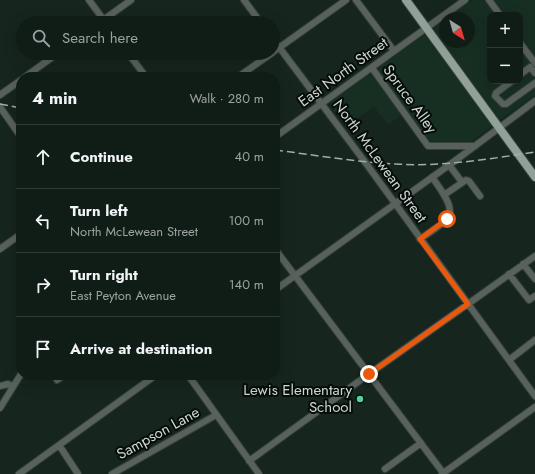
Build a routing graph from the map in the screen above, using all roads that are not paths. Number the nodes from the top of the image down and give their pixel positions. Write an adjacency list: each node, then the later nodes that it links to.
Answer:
1 (89, 0): 10 (street)
2 (130, 0): 11 (street)
3 (244, 0): 12 (street)
4 (346, 0): 14 (street)
5 (356, 0): 17 (street)
6 (406, 0): 13 (main road)
7 (465, 0): 13 (street, East North Street)
8 (489, 0): 9 (street)
9 (498, 12)
10 (99, 16)
11 (110, 16)
12 (256, 16)
13 (426, 28): 17 (street, East North Street); 35 (main road)
14 (280, 46)
15 (280, 48): 33 (street, North McLewean Street)
16 (523, 48): 21 (street)
17 (394, 51): 22 (street, East North Street)
18 (48, 60): 23 (street)
19 (133, 60): 24 (street)
20 (261, 60): 25 (street)
21 (533, 65): 26 (street); 27 (street)
22 (372, 68): 33 (street, East North Street); 38 (street, Spruce Alley)
23 (32, 72)
24 (142, 72)
25 (245, 72)
26 (523, 73)
27 (535, 73)
28 (16, 84): 31 (street)
29 (508, 84): 30 (street)
30 (534, 87)
31 (0, 95)
32 (535, 101): 35 (street)
33 (321, 104): 37 (street, East North Street); 45 (street, North McLewean Street)
34 (0, 107): 36 (street)
35 (498, 128): 38 (street); 41 (main road)
36 (16, 130)
37 (280, 133)
38 (474, 146): 39 (street)
39 (450, 165): 40 (street); 42 (street)
40 (432, 177): 43 (street); 45 (street)
41 (535, 177)
42 (462, 182): 43 (street); 44 (street)
43 (444, 195): 47 (street)
44 (480, 196)
45 (395, 204): 47 (street, North McLewean Street); 53 (street)
46 (16, 237): 48 (street)
47 (420, 239): 57 (street, North McLewean Street)
48 (1, 247)
49 (280, 255): 53 (street)
50 (535, 256): 51 (street)
51 (523, 264): 52 (street); 54 (street)
52 (509, 274): 56 (street); 57 (street)
53 (295, 275): 55 (street); 60 (street)
54 (535, 280)
55 (280, 286)
56 (535, 296)
57 (468, 304): 59 (street, North McLewean Street); 60 (street)
58 (535, 340): 59 (street)
59 (508, 360): 66 (street, North McLewean Street)
60 (369, 374): 70 (street); 72 (street)
61 (17, 380): 65 (street)
62 (149, 380): 71 (street)
63 (192, 380): 69 (street)
64 (0, 386): 65 (street)
65 (13, 387): 68 (street)
66 (535, 396)
67 (535, 407): 78 (street)
68 (0, 408)
69 (216, 415): 72 (street); 76 (street, Sampson Lane)
70 (421, 443): 73 (street); 78 (street)
71 (59, 445): 74 (street); 75 (street)
72 (249, 461): 77 (street)
73 (385, 469)
74 (19, 474)
75 (78, 474)
76 (112, 474)
77 (259, 474)
78 (443, 474)

